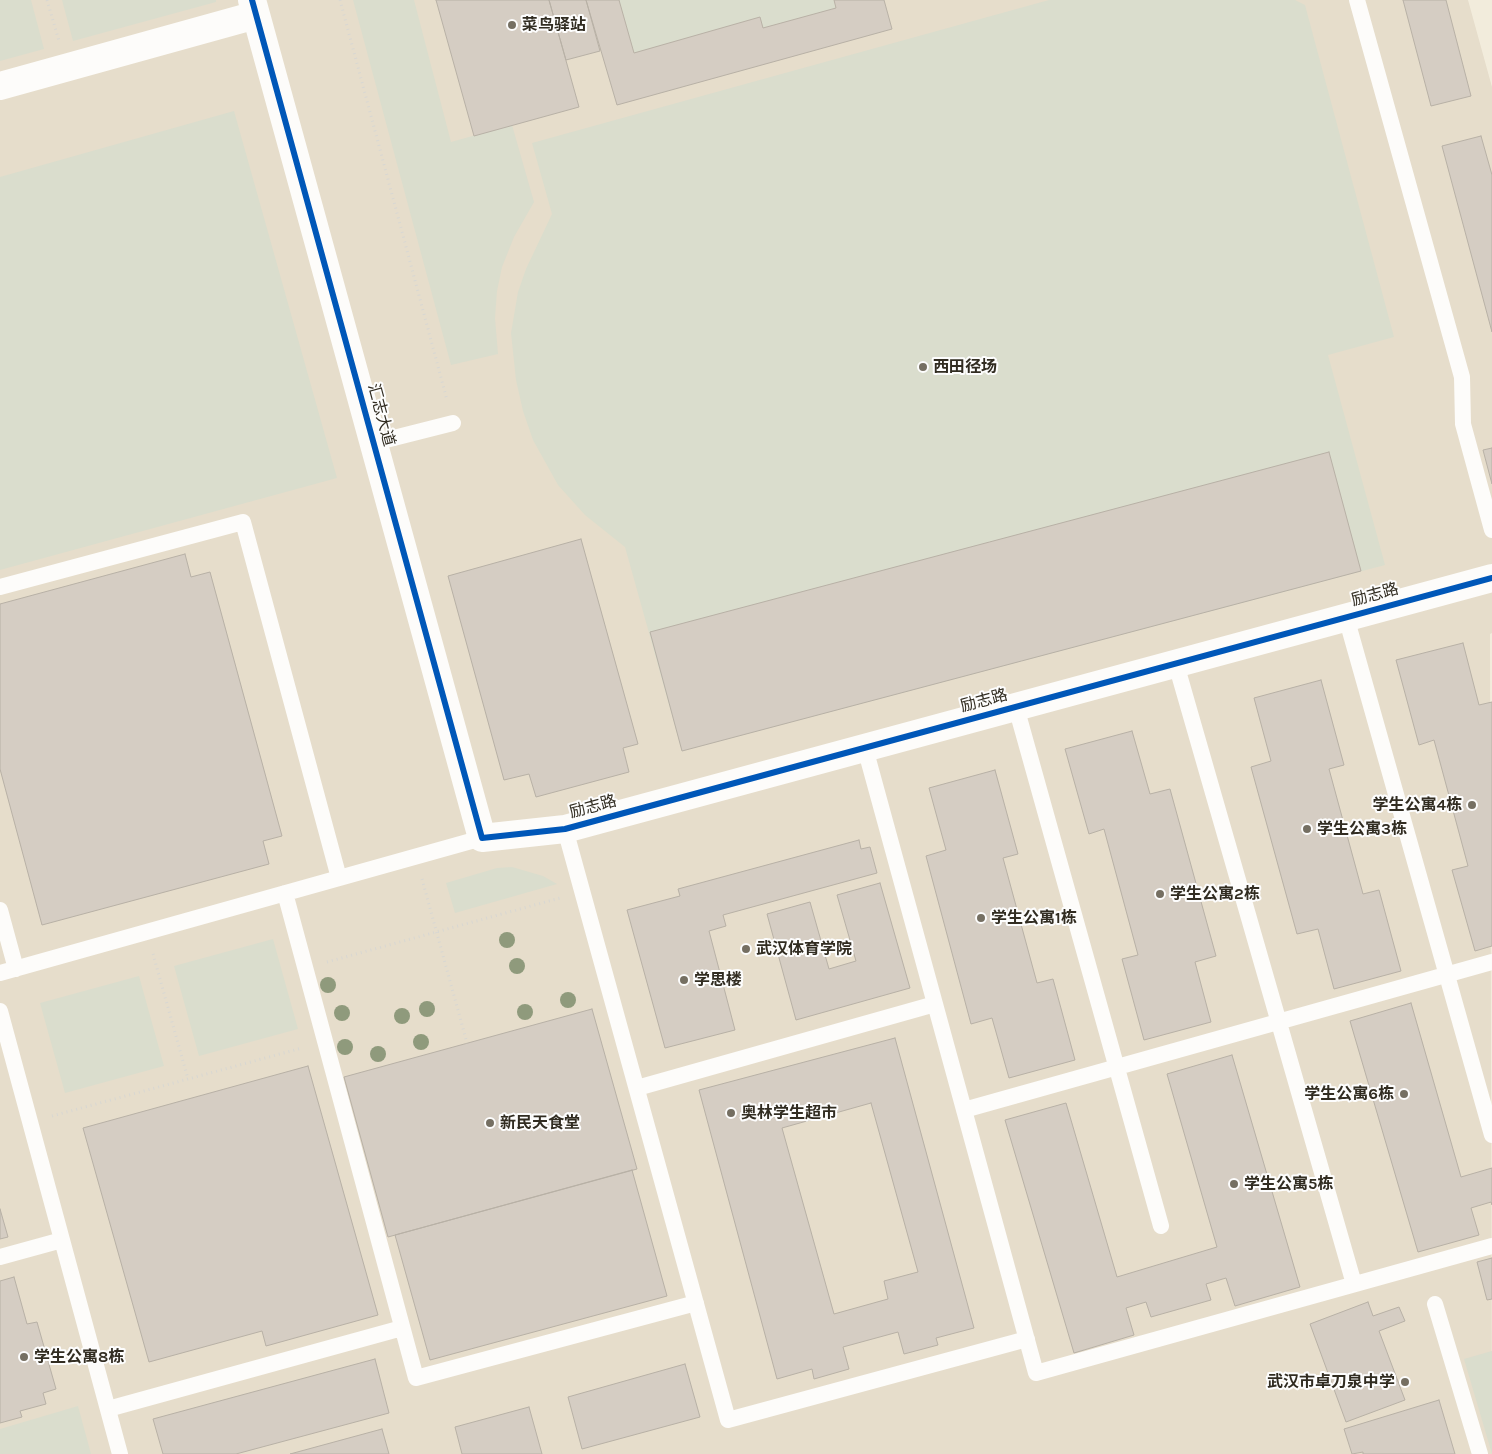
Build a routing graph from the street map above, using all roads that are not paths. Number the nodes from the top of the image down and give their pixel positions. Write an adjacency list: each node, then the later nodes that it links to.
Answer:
1 (1357, 0): 6 (lane)
2 (254, 8): 3 (street); 5 (street, 汇志大道)
3 (0, 86)
4 (453, 423): 5 (lane)
5 (374, 443): 14 (street, 汇志大道)
6 (1492, 530)
7 (1492, 578): 9 (street, 励志路)
8 (0, 587): 15 (lane)
9 (1346, 617): 10 (street, 励志路); 20 (lane)
10 (1176, 664): 11 (street, 励志路); 23 (lane)
11 (1016, 706): 12 (street, 励志路); 24 (lane)
12 (865, 748): 13 (street, 励志路); 21 (lane)
13 (565, 829): 14 (street, 励志路); 25 (lane)
14 (482, 838): 15 (lane)
15 (339, 878): 16 (lane)
16 (285, 893): 19 (lane); 35 (lane)
17 (1, 916): 19 (lane)
18 (1492, 962): 20 (lane)
19 (8, 971)
20 (1447, 974): 23 (lane); 27 (lane)
21 (935, 1004): 25 (lane); 26 (lane)
22 (0, 1011): 29 (lane)
23 (1279, 1022): 24 (lane); 32 (lane)
24 (1117, 1067): 26 (lane); 28 (lane)
25 (637, 1088): 33 (lane)
26 (964, 1110): 36 (lane)
27 (1492, 1135)
28 (1161, 1226)
29 (62, 1240): 31 (lane); 37 (lane)
30 (1492, 1246): 32 (lane)
31 (0, 1257)
32 (1354, 1284): 36 (lane)
33 (696, 1303): 35 (lane); 36 (lane)
34 (1436, 1304): 39 (lane)
35 (402, 1328): 37 (lane)
36 (1027, 1339)
37 (108, 1409): 38 (lane)
38 (120, 1454)
39 (1480, 1454)

